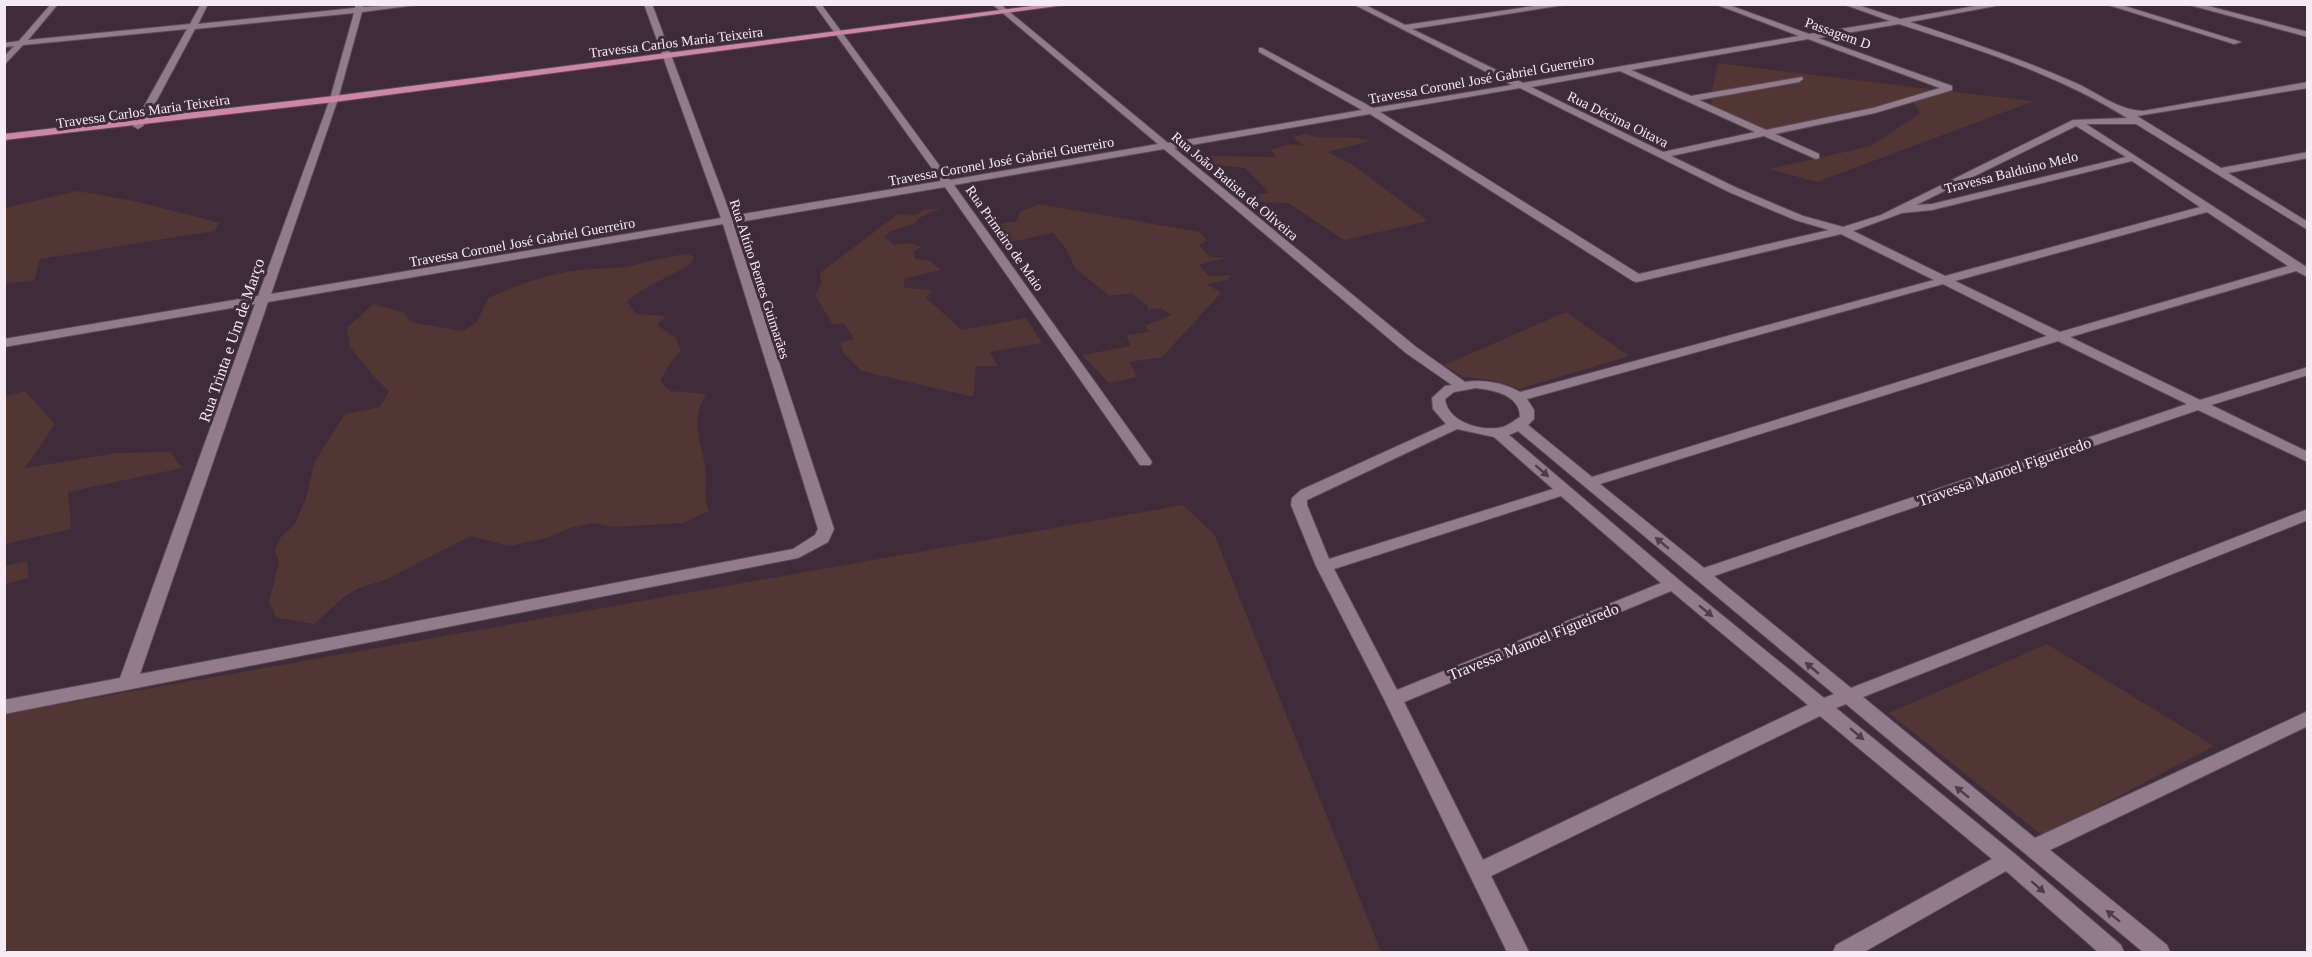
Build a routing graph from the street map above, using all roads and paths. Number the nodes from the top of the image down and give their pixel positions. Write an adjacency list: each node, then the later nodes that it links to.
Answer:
1 (55, 4): 24 (street)
2 (205, 4): 18 (street)
3 (421, 4): 15 (street)
4 (648, 4): 27 (street, Rua Altíno Bentes Guimarães)
5 (817, 4): 20 (street, Rua Primeiro de Maio)
6 (994, 4): 16 (street, Rua João Batista de Oliveira)
7 (1069, 4): 16 (main road, Travessa Carlos Maria Teixeira)
8 (1356, 4): 19 (street, Rua Décima Oitava)
9 (1567, 4): 19 (street)
10 (1718, 4): 22 (street, Passagem D)
11 (1846, 4): 17 (street)
12 (2003, 4): 17 (street, Travessa Coronel José Gabriel Guerreiro)
13 (2108, 4): 23 (street)
14 (2188, 4): 21 (street)
15 (360, 8): 18 (street); 33 (street, Rua Trinta e Um de Março)
16 (1003, 12): 20 (main road, Travessa Carlos Maria Teixeira); 43 (street, Rua João Batista de Oliveira)
17 (1898, 22): 22 (street, Travessa Coronel José Gabriel Guerreiro); 36 (street)
18 (193, 26): 24 (street); 39 (street)
19 (1402, 28): 31 (street, Rua Décima Oitava)
20 (840, 34): 27 (main road, Travessa Carlos Maria Teixeira); 49 (street, Rua Primeiro de Maio)
21 (2307, 35)
22 (1808, 37): 29 (street, Travessa Coronel José Gabriel Guerreiro); 40 (street, Passagem D)
23 (2236, 42)
24 (22, 43): 25 (street); 28 (street)
25 (4, 45)
26 (1262, 50): 35 (street)
27 (666, 57): 33 (main road, Travessa Carlos Maria Teixeira); 52 (street, Rua Altíno Bentes Guimarães)
28 (4, 63)
29 (1622, 69): 31 (street, Travessa Coronel José Gabriel Guerreiro); 34 (street)
30 (1799, 79): 34 (street)
31 (1519, 85): 35 (street, Travessa Coronel José Gabriel Guerreiro); 45 (street, Rua Décima Oitava)
32 (2307, 85): 36 (street)
33 (334, 99): 39 (main road, Travessa Carlos Maria Teixeira); 57 (street, Rua Trinta e Um de Março)
34 (1691, 99): 40 (street)
35 (1371, 111): 43 (street, Travessa Coronel José Gabriel Guerreiro); 54 (street)
36 (2125, 113): 37 (street)
37 (2136, 121): 38 (street); 48 (street)
38 (2076, 122): 47 (street); 51 (street)
39 (140, 123): 41 (main road, Travessa Carlos Maria Teixeira); 42 (main road, Travessa Carlos Maria Teixeira)
40 (1765, 132): 45 (street); 46 (street)
41 (4, 137)
42 (4, 143)
43 (1164, 147): 49 (street, Travessa Coronel José Gabriel Guerreiro); 61 (street, Rua João Batista de Oliveira)
44 (2307, 155): 48 (street)
45 (1660, 156): 54 (street, Rua Décima Oitava)
46 (1816, 156)
47 (2134, 158): 50 (street); 51 (street, Travessa Balduino Melo)
48 (2218, 172): 53 (street)
49 (948, 184): 52 (street, Travessa Coronel José Gabriel Guerreiro); 68 (street, Rua Primeiro de Maio)
50 (2209, 208): 55 (street); 56 (street)
51 (1894, 211): 54 (street)
52 (727, 221): 57 (street, Travessa Coronel José Gabriel Guerreiro); 75 (street, Rua Altíno Bentes Guimarães)
53 (2307, 227)
54 (1841, 230): 56 (street, Rua Décima Oitava)
55 (2302, 270): 58 (street)
56 (1942, 281): 58 (street, Rua Décima Oitava); 62 (street)
57 (263, 299): 59 (street, Travessa Coronel José Gabriel Guerreiro); 75 (street, Rua Trinta e Um de Março)
58 (2056, 338): 63 (street, Rua Décima Oitava); 69 (street)
59 (4, 343)
60 (2307, 371): 63 (street, Travessa Manoel Figueiredo)
61 (1461, 385): 62 (street); 64 (street)
62 (1518, 397): 65 (street)
63 (2198, 405): 67 (street, Rua Décima Oitava); 73 (street, Travessa Manoel Figueiredo)
64 (1455, 425): 66 (street); 72 (street)
65 (1521, 426): 66 (street); 69 (street)
66 (1498, 432): 70 (street, one-way to 70)
67 (2307, 458)
68 (1145, 462)
69 (1590, 482): 73 (street, one-way to 69)
70 (1564, 490): 72 (street); 74 (street)
71 (2307, 514): 76 (street)
72 (1324, 566): 77 (street)
73 (1701, 574): 76 (street, one-way to 73)
74 (1672, 584): 77 (street, Travessa Manoel Figueiredo); 78 (street, one-way to 78)
75 (127, 684): 79 (street)
76 (1846, 696): 78 (street); 81 (street, one-way to 76)
77 (1393, 699): 83 (street)
78 (1823, 706): 82 (street, one-way to 82); 83 (street)
79 (4, 707)
80 (2307, 718): 81 (street)
81 (2031, 849): 87 (street, one-way to 81)
82 (2008, 860): 85 (street); 86 (street, one-way to 86)
83 (1478, 873): 84 (street)
84 (1518, 952)
85 (1844, 952)
86 (2113, 952)
87 (2158, 952)

